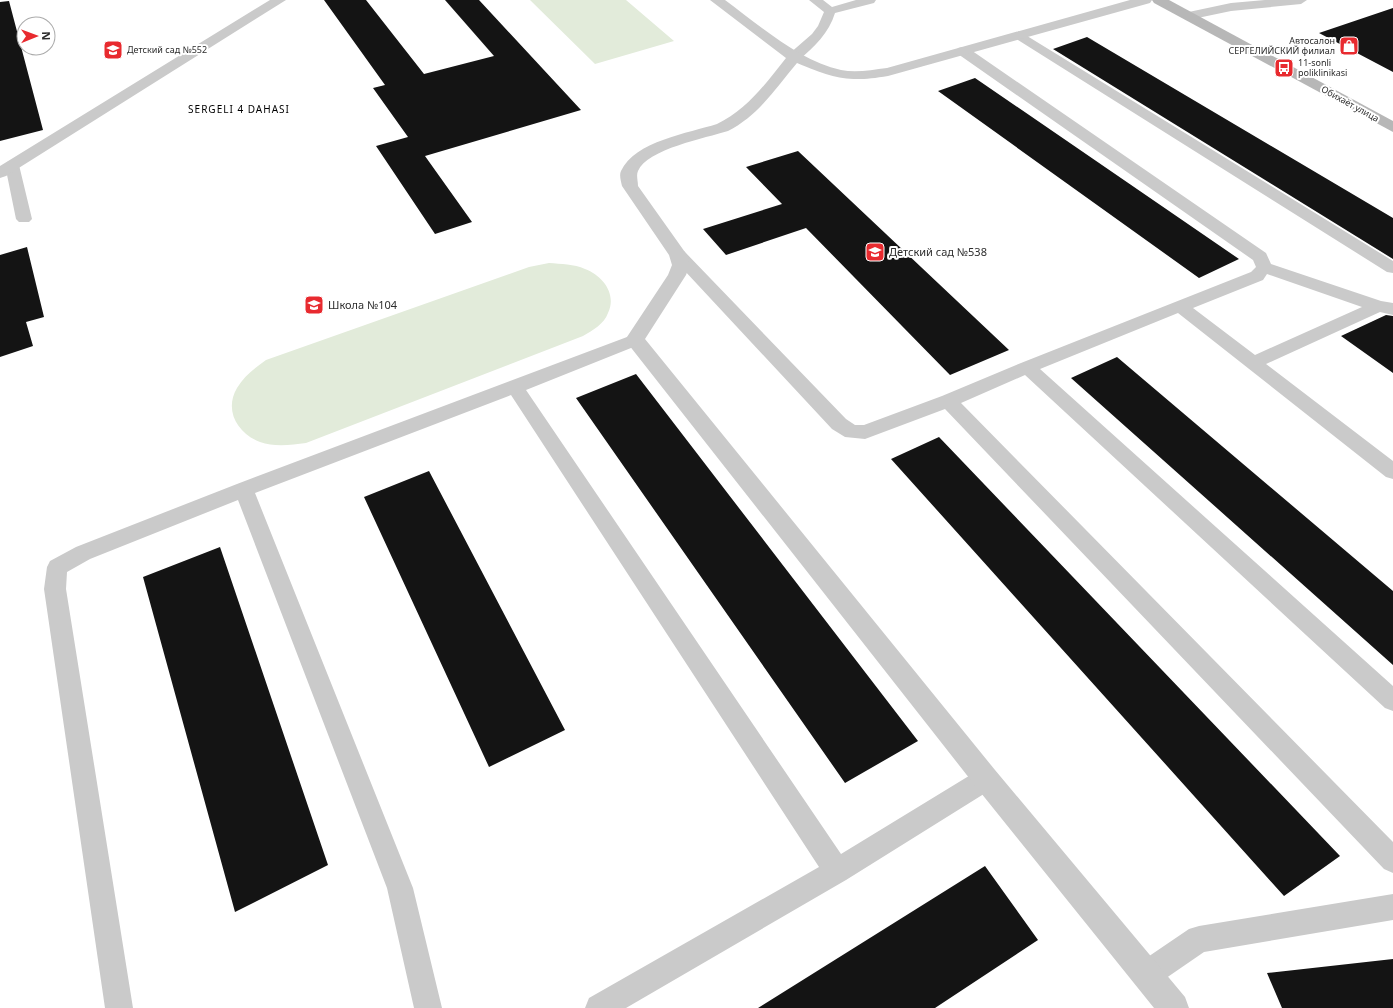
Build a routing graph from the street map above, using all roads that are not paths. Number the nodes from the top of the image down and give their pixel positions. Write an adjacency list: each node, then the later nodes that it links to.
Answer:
1 (279, 0): 14 (street)
2 (717, 0): 12 (street)
3 (815, 0): 8 (lane)
4 (870, 0): 8 (lane)
5 (1145, 0): 10 (street)
6 (1159, 0): 9 (street, Обихаёт улица)
7 (1301, 0): 9 (lane)
8 (830, 11): 12 (lane)
9 (1188, 16): 13 (street, Обихаёт улица)
10 (1019, 35): 11 (street); 18 (lane)
11 (963, 51): 12 (street); 17 (lane)
12 (794, 57): 16 (street)
13 (1393, 127)
14 (6, 169): 15 (lane)
15 (24, 219)
16 (678, 255): 21 (street); 25 (lane)
17 (1264, 267): 19 (lane); 20 (lane)
18 (1393, 268)
19 (1180, 306): 22 (lane); 23 (lane)
20 (1386, 307): 22 (lane)
21 (635, 340): 24 (lane); 29 (street)
22 (1254, 363): 26 (lane)
23 (1027, 367): 25 (lane); 28 (lane)
24 (515, 387): 27 (lane); 31 (lane)
25 (948, 401): 30 (lane)
26 (1393, 472)
27 (244, 489): 34 (lane); 35 (lane)
28 (1393, 701)
29 (986, 779): 31 (lane); 33 (street)
30 (1393, 860)
31 (837, 871): 36 (lane)
32 (1393, 907): 33 (lane)
33 (1146, 975): 37 (street)
34 (119, 1008)
35 (428, 1008)
36 (599, 1008)
37 (1174, 1008)

